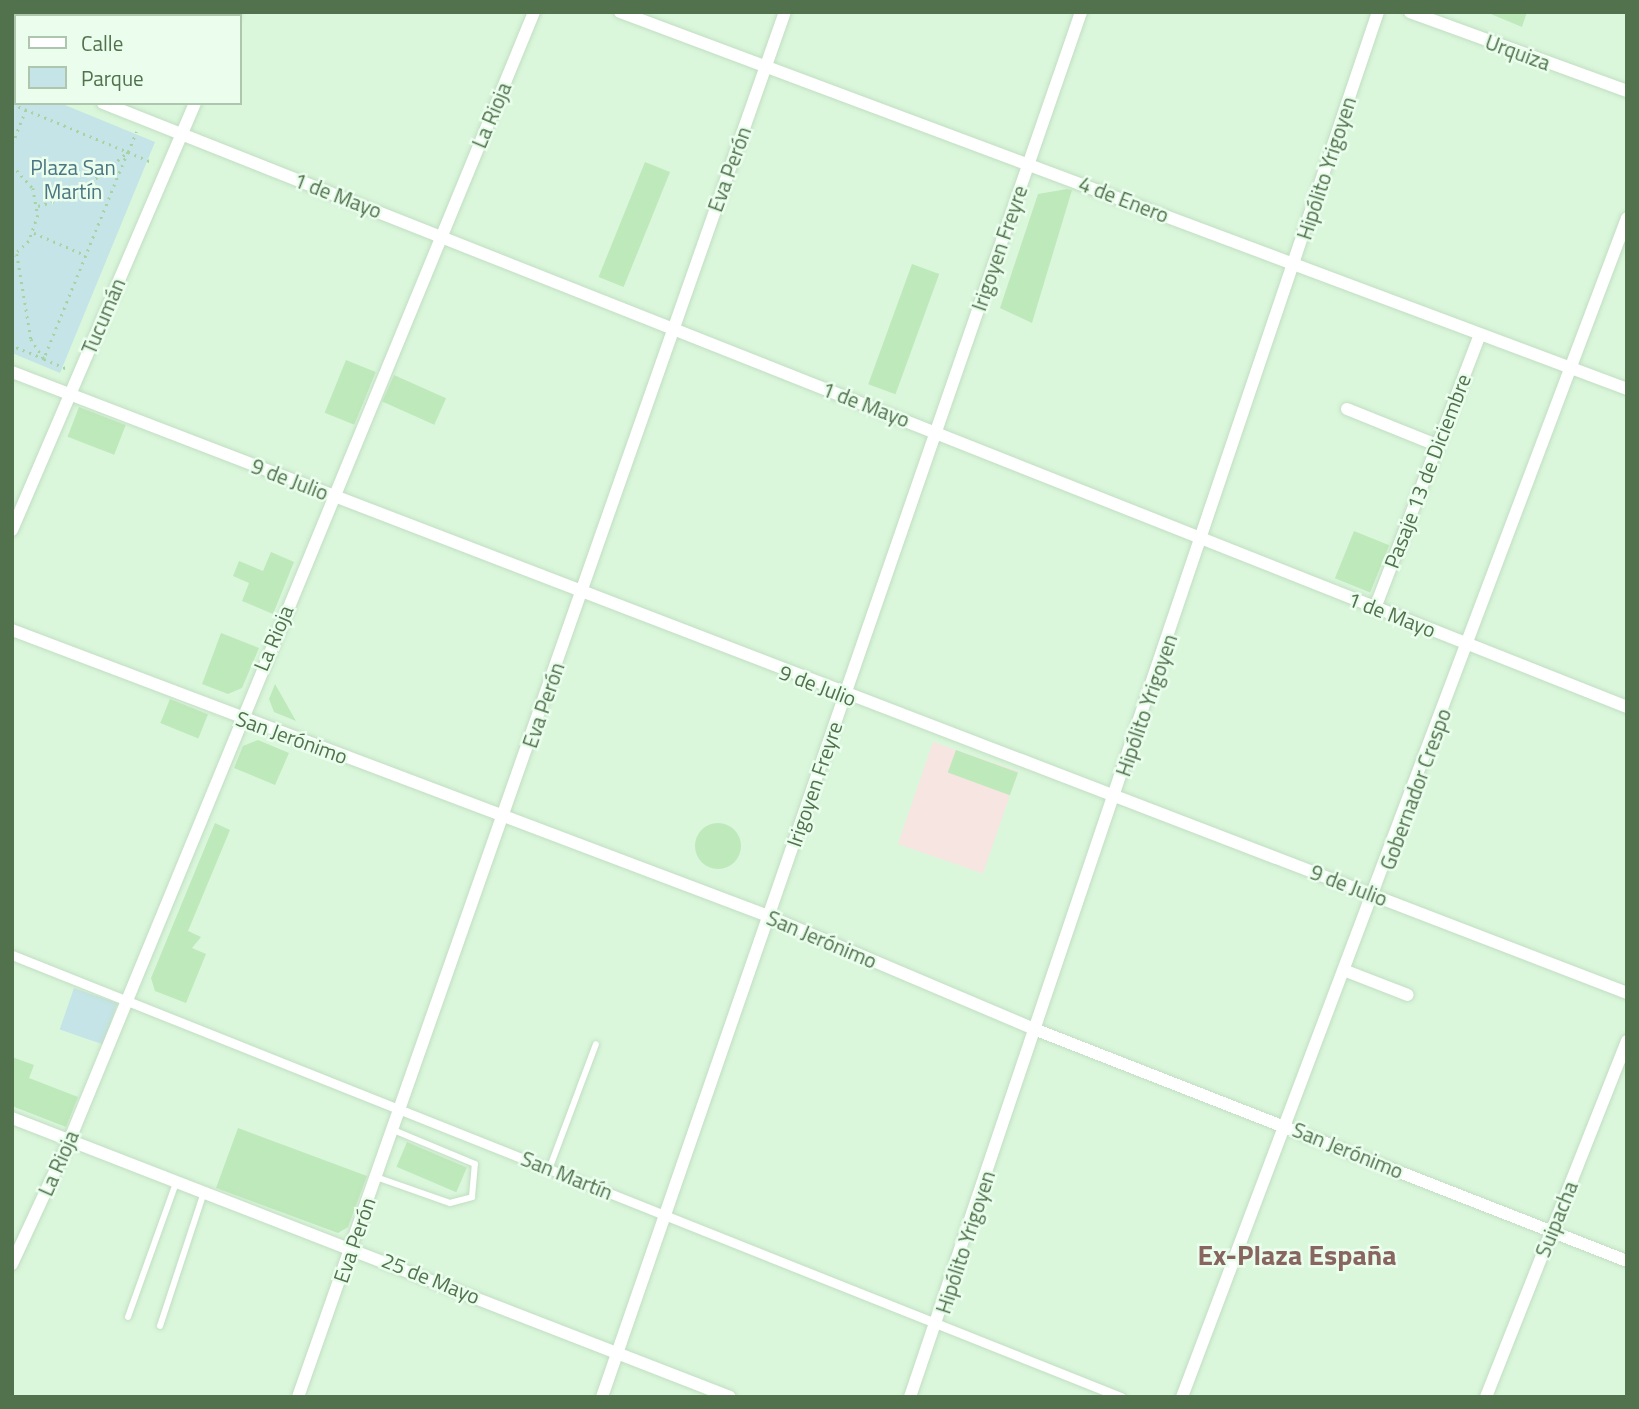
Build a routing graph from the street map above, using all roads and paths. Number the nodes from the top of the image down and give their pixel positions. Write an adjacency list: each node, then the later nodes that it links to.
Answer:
1 (534, 12): 23 (street, La Rioja)
2 (620, 12): 7 (street, 4 de Enero)
3 (785, 12): 7 (street, Eva Perón)
4 (1081, 12): 17 (street, Irigoyen Freyre)
5 (1378, 12): 27 (street, Hipólito Yrigoyen)
6 (1409, 12): 8 (street, Urquiza)
7 (765, 67): 17 (street, 4 de Enero); 28 (street, Eva Perón)
8 (1627, 91)
9 (14, 105): 12 (path)
10 (108, 105): 13 (street, 1 de Mayo)
11 (194, 105): 14 (street, Tucumán)
12 (26, 110): 15 (path); 16 (path)
13 (142, 119): 14 (street, 1 de Mayo); 16 (path)
14 (181, 135): 19 (street, Tucumán); 23 (street, 1 de Mayo)
15 (12, 144)
16 (128, 152): 19 (path); 20 (path); 25 (path)
17 (1028, 163): 27 (street, 4 de Enero); 38 (street, Irigoyen Freyre)
18 (12, 165): 20 (path)
19 (166, 168): 34 (street, Tucumán)
20 (38, 206): 22 (path)
21 (1627, 218): 32 (street, Gobernador Crespo)
22 (34, 233): 24 (path); 25 (path)
23 (441, 234): 28 (street, 1 de Mayo); 40 (street, La Rioja)
24 (17, 254): 26 (path); 31 (path)
25 (86, 255): 31 (path)
26 (12, 257)
27 (1294, 265): 29 (street, 4 de Enero); 42 (street, Hipólito Yrigoyen)
28 (673, 328): 38 (street, 1 de Mayo); 43 (street, Eva Perón)
29 (1480, 334): 32 (street, 4 de Enero); 39 (street, Pasaje 13 de Diciembre)
30 (12, 346): 31 (path)
31 (44, 359): 34 (path)
32 (1571, 369): 35 (street, 4 de Enero); 46 (street, Gobernador Crespo)
33 (12, 372): 36 (street, 9 de Julio)
34 (79, 373): 36 (street, Tucumán)
35 (1627, 389)
36 (69, 394): 40 (street, 9 de Julio); 41 (street, Tucumán)
37 (1347, 410): 39 (street)
38 (936, 431): 42 (street, 1 de Mayo); 47 (street, Irigoyen Freyre)
39 (1434, 444): 44 (street, Pasaje 13 de Diciembre)
40 (333, 495): 43 (street, 9 de Julio); 49 (street, La Rioja)
41 (12, 530)
42 (1202, 540): 44 (street, 1 de Mayo); 50 (street, Hipólito Yrigoyen)
43 (582, 595): 47 (street, 9 de Julio); 51 (street, Eva Perón)
44 (1375, 608): 46 (street, 1 de Mayo)
45 (12, 630): 49 (street, San Jerónimo)
46 (1468, 643): 48 (street, 1 de Mayo); 52 (street, Gobernador Crespo)
47 (845, 696): 50 (street, 9 de Julio); 53 (street, Irigoyen Freyre)
48 (1627, 707)
49 (240, 718): 51 (street, San Jerónimo); 58 (street, La Rioja)
50 (1115, 798): 52 (street, 9 de Julio); 59 (street, Hipólito Yrigoyen)
51 (505, 816): 53 (street, San Jerónimo); 62 (street, Eva Perón)
52 (1376, 894): 55 (street, Gobernador Crespo); 56 (street, 9 de Julio)
53 (768, 916): 59 (street, San Jerónimo); 71 (street, Irigoyen Freyre)
54 (12, 955): 58 (street, San Martín)
55 (1346, 971): 57 (street); 64 (street, Gobernador Crespo)
56 (1627, 993)
57 (1408, 995)
58 (126, 1000): 62 (street, San Martín); 66 (street, La Rioja)
59 (1034, 1029): 64 (street, San Jerónimo); 77 (street, Hipólito Yrigoyen)
60 (1627, 1041): 72 (street, Suipacha)
61 (596, 1044): 67 (lane)
62 (399, 1107): 65 (street, Eva Perón); 67 (street, San Martín)
63 (12, 1118): 66 (street, 25 de Mayo)
64 (1286, 1125): 72 (street, San Jerónimo); 85 (street, Gobernador Crespo)
65 (391, 1129): 68 (street, Eva Perón); 68 (lane)
66 (70, 1139): 69 (street, 25 de Mayo); 75 (street, La Rioja)
67 (550, 1167): 71 (street, San Martín)
68 (376, 1177): 73 (street, Eva Perón)
69 (177, 1180): 70 (street, 25 de Mayo); 76 (lane)
70 (205, 1191): 73 (street, 25 de Mayo); 78 (lane)
71 (664, 1214): 77 (street, San Martín); 79 (street, Irigoyen Freyre)
72 (1550, 1231): 74 (street, San Jerónimo); 86 (street, Suipacha)
73 (352, 1247): 79 (street, 25 de Mayo); 80 (street, Eva Perón)
74 (1627, 1261)
75 (12, 1264)
76 (128, 1317)
77 (938, 1325): 83 (street, Hipólito Yrigoyen); 84 (street, San Martín)
78 (160, 1326)
79 (617, 1353): 81 (street, Irigoyen Freyre); 82 (street, 25 de Mayo)
80 (298, 1397)
81 (603, 1397)
82 (730, 1397)
83 (910, 1397)
84 (1121, 1397)
85 (1182, 1397)
86 (1486, 1397)

